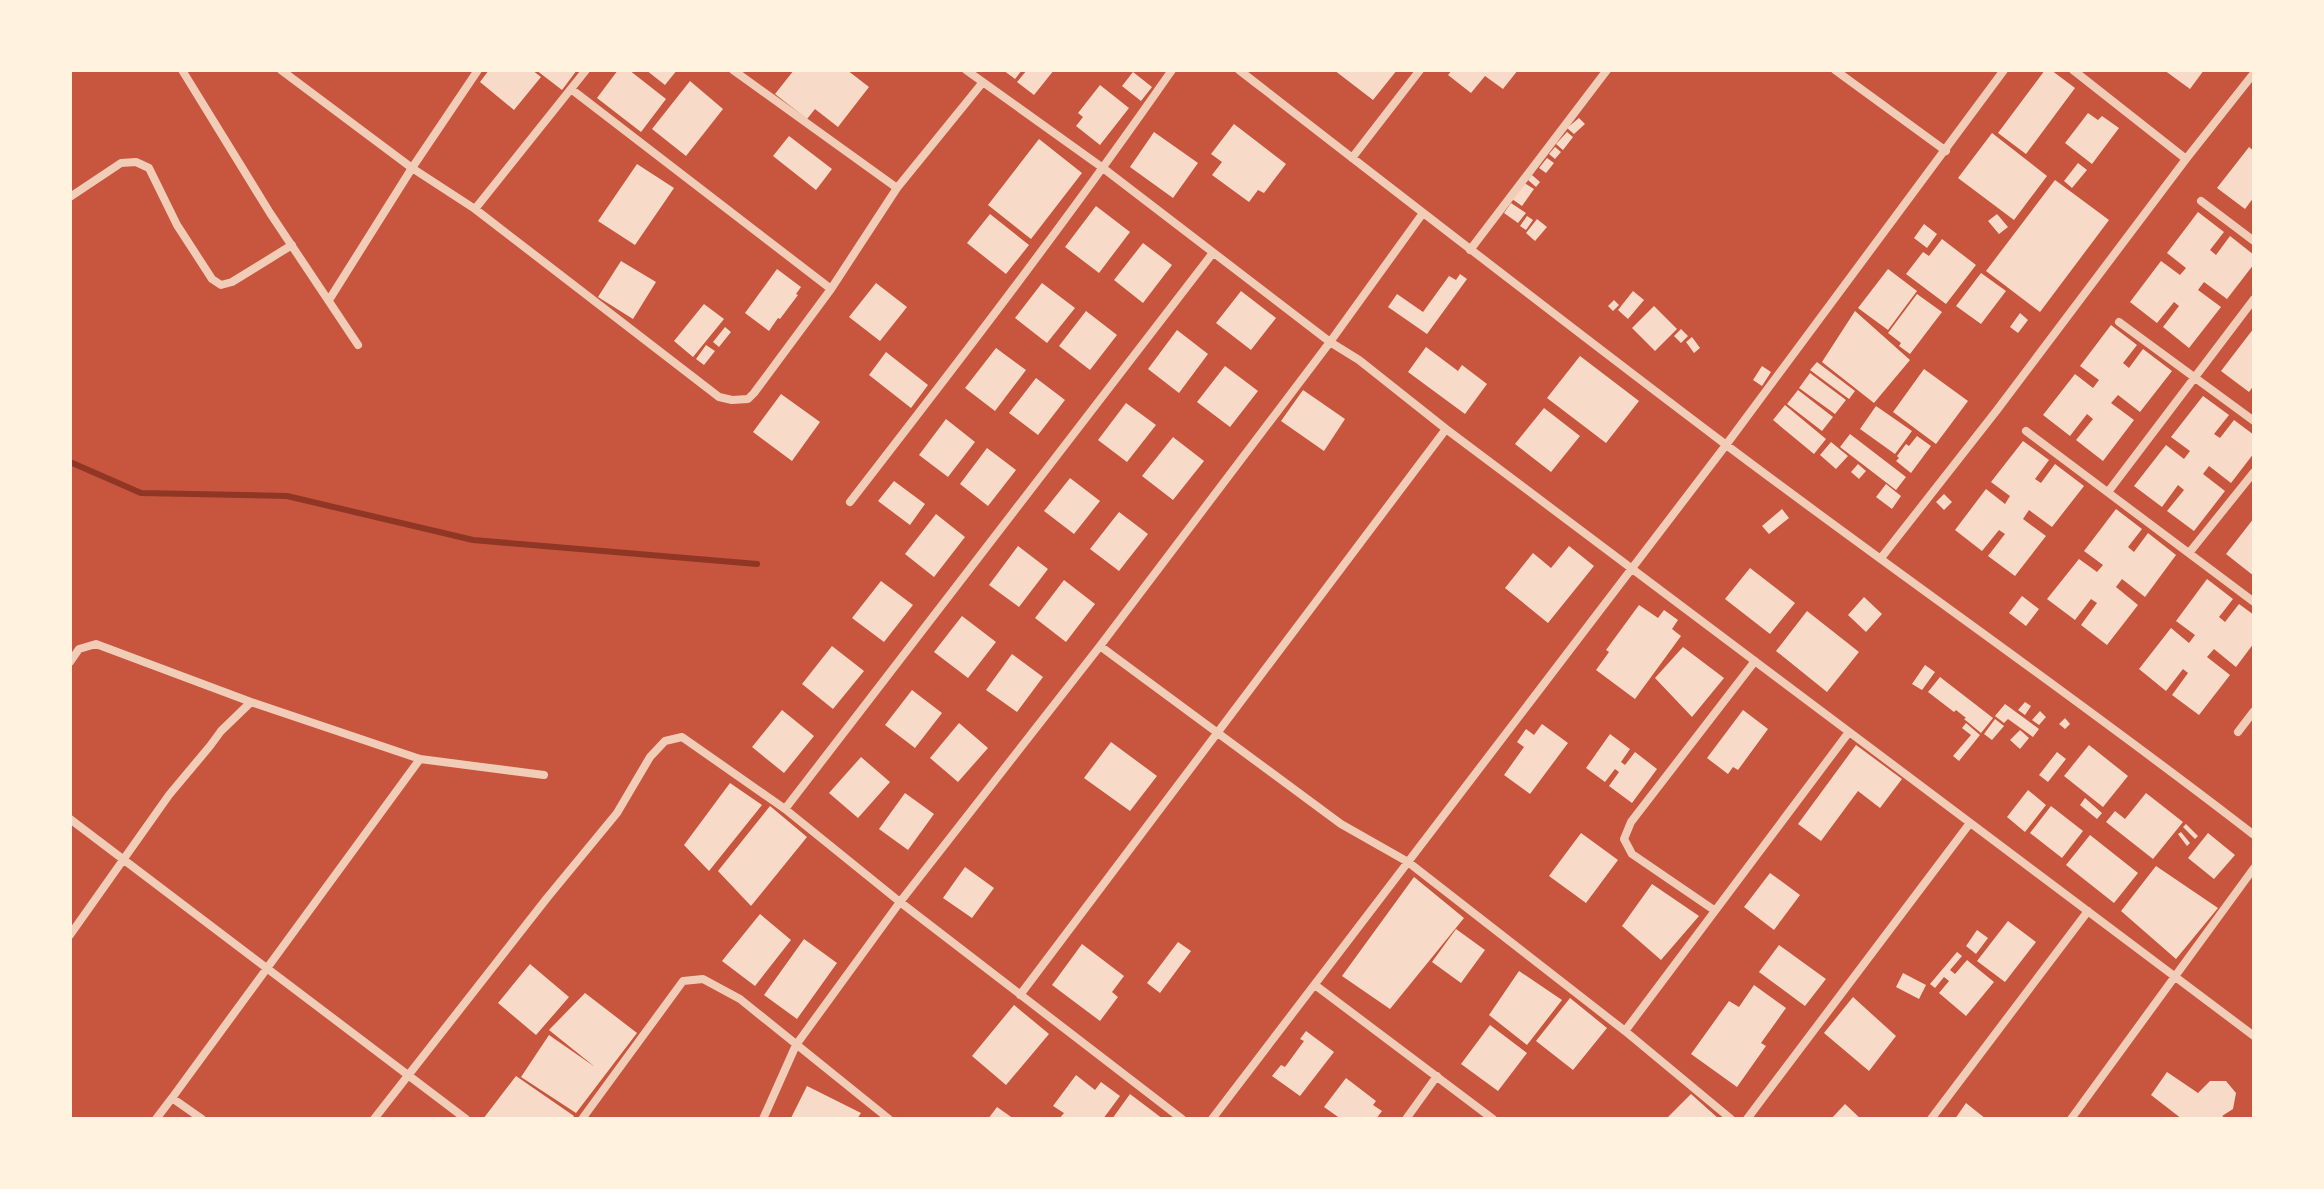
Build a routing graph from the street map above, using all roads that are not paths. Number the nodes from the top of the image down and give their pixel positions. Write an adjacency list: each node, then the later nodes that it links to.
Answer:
1 (182, 70): 28 (street)
2 (281, 70): 20 (street)
3 (478, 70): 20 (street)
4 (586, 70): 16 (street)
5 (733, 70): 22 (street)
6 (966, 70): 15 (street)
7 (1172, 70): 21 (street)
8 (1239, 70): 18 (street)
9 (1420, 70): 18 (street)
10 (1607, 70): 29 (street)
11 (1835, 70): 17 (street)
12 (2004, 70): 17 (street)
13 (2073, 70): 19 (street)
14 (2254, 73): 19 (street)
15 (983, 82): 21 (street); 22 (street)
16 (571, 89): 25 (street); 31 (street)
17 (1946, 151): 41 (street)
18 (1352, 158): 26 (street)
19 (2186, 159): 46 (street)
20 (412, 168): 25 (street); 33 (street)
21 (1103, 168): 30 (street); 44 (street)
22 (897, 188): 31 (street)
23 (70, 197): 28 (street)
24 (2201, 201): 27 (street)
25 (475, 209): 31 (street)
26 (1423, 213): 29 (street); 35 (street)
27 (2254, 241)
28 (292, 245): 33 (street)
29 (1470, 250): 41 (street)
30 (1212, 254): 35 (street); 59 (street)
31 (831, 289)
32 (2254, 299): 37 (street)
33 (329, 300): 36 (street)
34 (2119, 322): 37 (street)
35 (1330, 342): 39 (street); 49 (street)
36 (358, 345)
37 (2195, 378): 38 (street); 43 (street)
38 (2254, 421)
39 (1446, 429): 47 (street); 56 (street)
40 (2026, 431): 43 (street)
41 (1726, 445): 46 (street); 47 (street)
42 (2254, 472): 45 (street)
43 (2108, 492): 45 (street)
44 (850, 502)
45 (2189, 553): 48 (street)
46 (1881, 558): 62 (street)
47 (1631, 568): 50 (street); 64 (street)
48 (2254, 602)
49 (1100, 646): 56 (street); 66 (street)
50 (1755, 661): 54 (street); 67 (street)
51 (70, 662): 52 (street)
52 (251, 702): 57 (street); 63 (street)
53 (2254, 711): 55 (street)
54 (1849, 732): 61 (street); 67 (street)
55 (2238, 732)
56 (1216, 733): 64 (street); 73 (street)
57 (420, 759): 58 (street); 70 (street)
58 (544, 775)
59 (785, 809): 66 (street); 77 (street)
60 (70, 819): 63 (street)
61 (1970, 823): 68 (street); 92 (street)
62 (2254, 835)
63 (125, 859): 69 (street); 70 (street)
64 (1408, 862): 72 (street); 74 (street)
65 (2254, 868): 71 (street)
66 (900, 902): 73 (street); 76 (street)
67 (1714, 910): 74 (street)
68 (2088, 911): 71 (street); 93 (street)
69 (70, 935)
70 (268, 967): 77 (street); 79 (street)
71 (2175, 977): 75 (street); 94 (street)
72 (1315, 985): 78 (street); 88 (street)
73 (1020, 995): 87 (street)
74 (1625, 1031): 91 (street)
75 (2254, 1036)
76 (796, 1045): 84 (street); 85 (street); 86 (street)
77 (408, 1074): 82 (street); 83 (street)
78 (1437, 1076): 89 (street); 90 (street)
79 (172, 1098): 80 (street); 81 (street)
80 (156, 1119)
81 (202, 1119)
82 (374, 1119)
83 (466, 1119)
84 (582, 1119)
85 (763, 1119)
86 (889, 1119)
87 (1182, 1119)
88 (1212, 1119)
89 (1406, 1119)
90 (1493, 1119)
91 (1731, 1119)
92 (1747, 1119)
93 (1931, 1119)
94 (2071, 1119)

